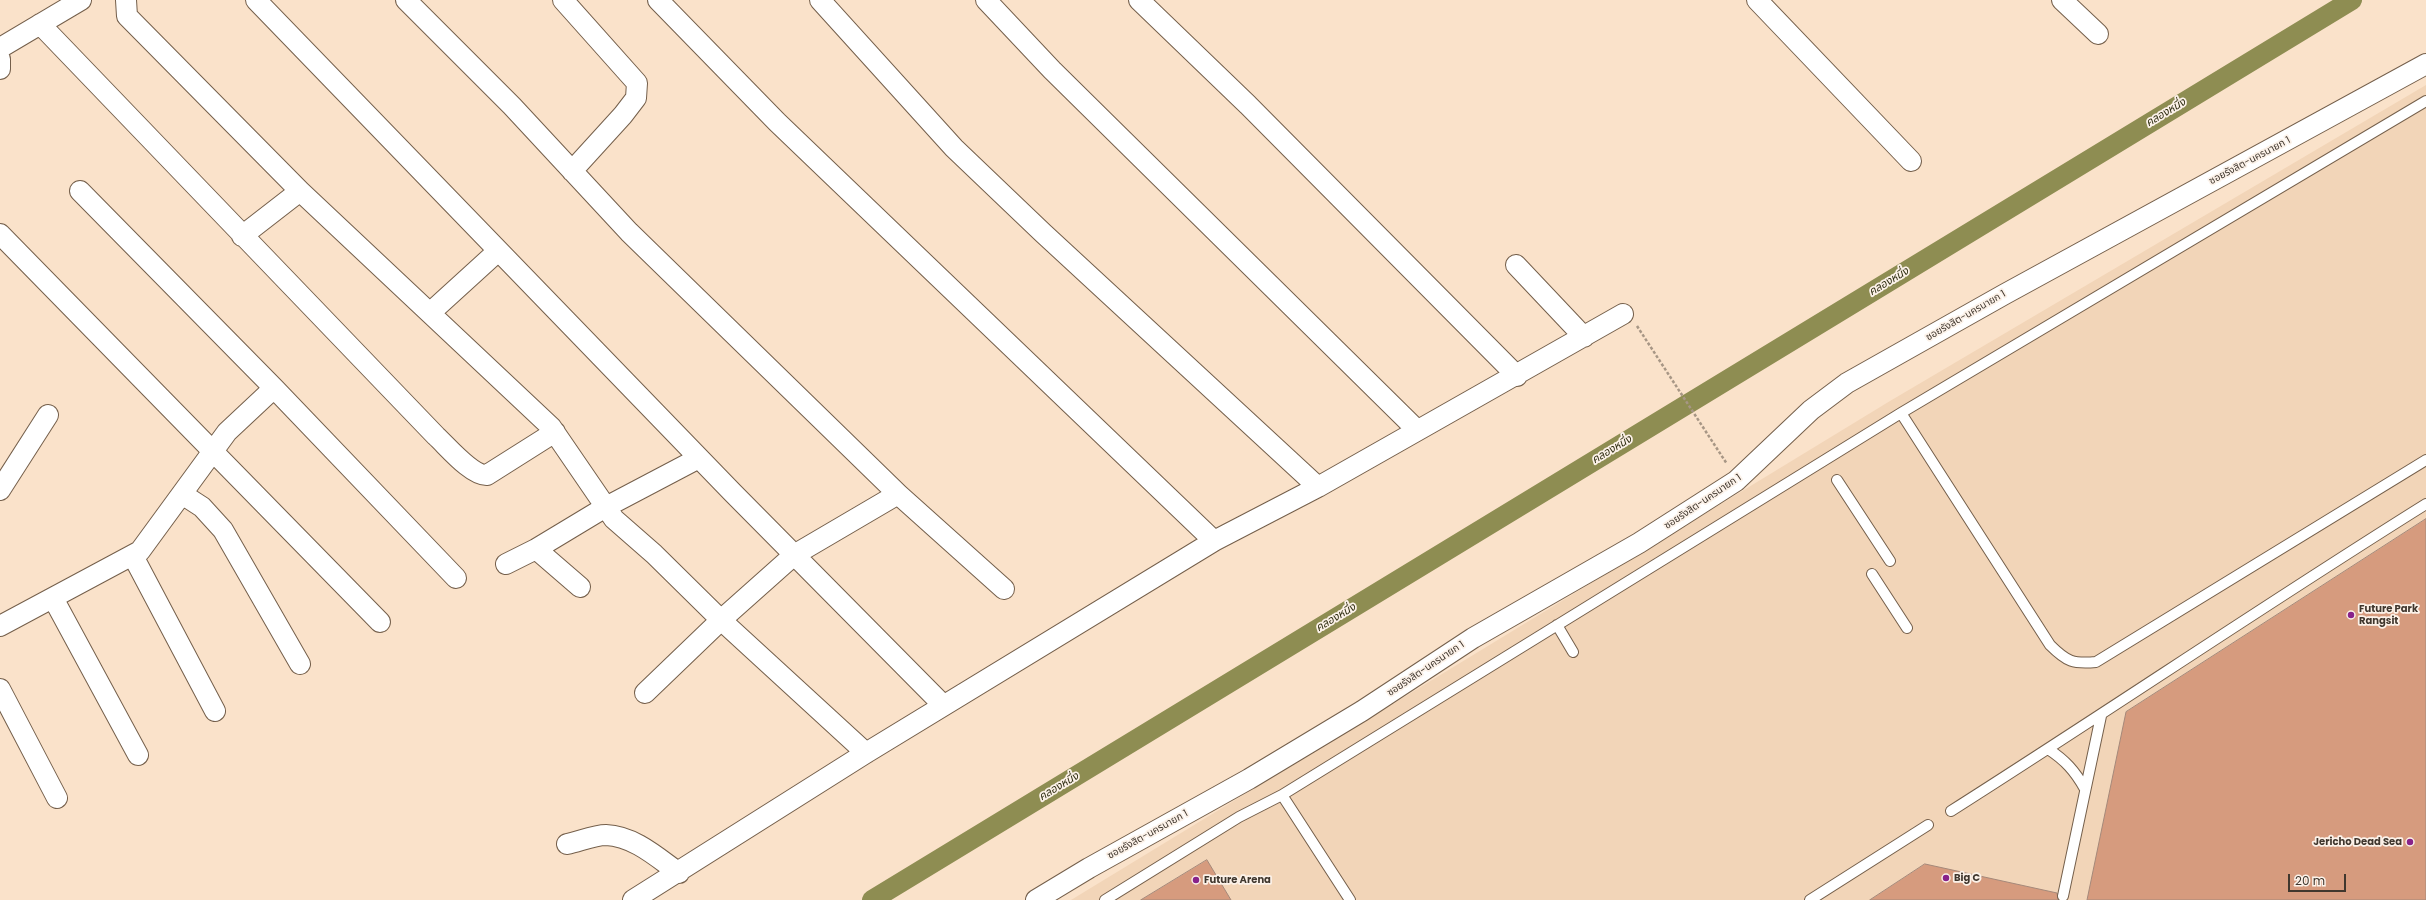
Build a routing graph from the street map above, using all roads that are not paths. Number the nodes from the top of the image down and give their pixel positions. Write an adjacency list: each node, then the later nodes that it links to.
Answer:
1 (81, 0): 12 (street)
2 (126, 0): 22 (street)
3 (256, 0): 25 (street)
4 (406, 0): 20 (street)
5 (563, 0): 20 (street)
6 (658, 0): 46 (street)
7 (820, 0): 40 (street)
8 (986, 0): 34 (street)
9 (1139, 0): 30 (street)
10 (1757, 0): 19 (street)
11 (2062, 0): 13 (street)
12 (40, 24): 14 (street); 24 (street)
13 (2098, 34)
14 (0, 48)
15 (0, 59): 17 (street)
16 (2426, 64): 81 (street, ซอยรังสิต-นครนายก 1)
17 (0, 69)
18 (2426, 101): 32 (lane)
19 (1911, 161)
20 (572, 171): 43 (street)
21 (80, 191): 31 (street)
22 (300, 191): 24 (street); 27 (street)
23 (0, 234): 36 (street)
24 (242, 236): 35 (street)
25 (498, 251): 27 (street); 37 (street)
26 (1516, 264): 29 (street)
27 (431, 312): 35 (street)
28 (1623, 314): 29 (street)
29 (1584, 337): 30 (street)
30 (1517, 376): 34 (street)
31 (274, 388): 36 (street); 53 (street)
32 (1901, 413): 38 (lane); 59 (lane)
33 (48, 415): 41 (street)
34 (1417, 430): 40 (street)
35 (555, 432): 45 (street)
36 (212, 450): 42 (street); 58 (street)
37 (699, 458): 45 (street); 48 (street)
38 (2426, 460)
39 (1837, 480): 50 (lane)
40 (1318, 488): 46 (street)
41 (0, 490)
42 (182, 494): 49 (street); 63 (street)
43 (898, 494): 48 (street); 55 (street)
44 (2426, 504): 68 (lane)
45 (604, 508): 47 (street); 57 (street)
46 (1214, 541): 66 (street)
47 (536, 549): 51 (street); 54 (street)
48 (794, 555): 57 (street); 66 (street)
49 (134, 556): 56 (street); 67 (street)
50 (1890, 561)
51 (506, 564)
52 (1872, 574): 61 (lane)
53 (456, 578)
54 (580, 587)
55 (1004, 589)
56 (53, 598): 60 (street); 71 (street)
57 (720, 620): 65 (street); 70 (street)
58 (380, 622)
59 (1557, 625): 62 (lane); 73 (lane)
60 (0, 626)
61 (1907, 628)
62 (1573, 652)
63 (300, 664)
64 (0, 688): 74 (street)
65 (645, 693)
66 (943, 705): 70 (street)
67 (215, 711)
68 (2101, 716): 69 (lane); 72 (lane)
69 (2048, 749): 72 (lane); 75 (lane)
70 (866, 753): 78 (street)
71 (138, 755)
72 (2085, 789): 79 (lane)
73 (1282, 795): 82 (lane); 83 (lane)
74 (57, 798)
75 (1951, 811)
76 (1928, 825): 84 (lane)
77 (567, 844): 78 (street)
78 (679, 873): 80 (street)
79 (2063, 896)
80 (633, 900)
81 (1036, 900)
82 (1105, 900)
83 (1350, 900)
84 (1810, 900)

